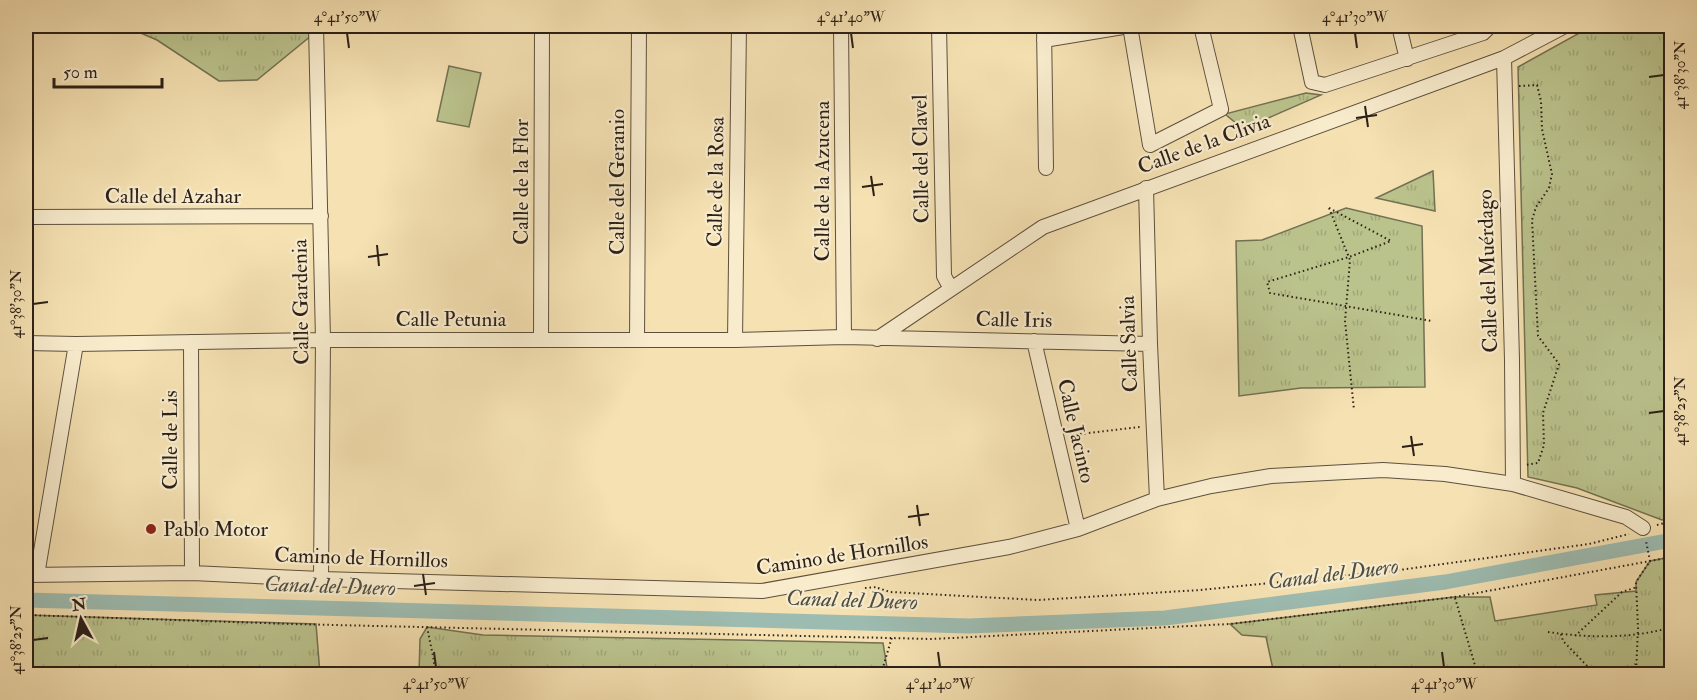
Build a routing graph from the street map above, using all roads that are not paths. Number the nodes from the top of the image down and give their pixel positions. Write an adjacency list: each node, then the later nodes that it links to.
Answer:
1 (316, 26): 19 (street, Calle Gardenia)
2 (542, 26): 25 (street, Calle de la Flor)
3 (639, 26): 26 (street, Calle del Geranio)
4 (739, 26): 27 (street, Calle de la Rosa)
5 (842, 26): 22 (street, Calle de la Azucena)
6 (939, 26): 21 (street, Calle del Clavel)
7 (1044, 26): 14 (street)
8 (1129, 26): 9 (street); 14 (street)
9 (1201, 26)
10 (1300, 26): 16 (street)
11 (1399, 26): 16 (street)
12 (1490, 26): 16 (street)
13 (1565, 26): 15 (street, Calle de la Clivia)
14 (1044, 40): 17 (street)
15 (1504, 58): 18 (street, Calle de la Clivia); 33 (street, Calle del Muérdago)
16 (1407, 59)
17 (1046, 168)
18 (1146, 188): 21 (street, Calle de la Clivia); 32 (street, Calle Salvia)
19 (321, 216): 20 (street, Calle del Azahar); 24 (street, Calle Gardenia)
20 (26, 217)
21 (951, 289): 23 (street, Calle de la Clivia)
22 (844, 337): 23 (street, Calle Petunia); 27 (street, Calle Petunia)
23 (877, 339): 28 (street, Calle Iris)
24 (323, 340): 25 (street, Calle Petunia); 29 (street, Calle Petunia); 39 (street, Calle Gardenia)
25 (541, 340): 26 (street, Calle Petunia)
26 (637, 340): 27 (street, Calle Petunia)
27 (735, 340)
28 (1034, 341): 32 (street, Calle Iris); 35 (street, Calle Jacinto)
29 (191, 342): 31 (street, Calle Petunia); 37 (street, Calle de Lis)
30 (26, 343): 31 (street, Calle Petunia)
31 (76, 344): 38 (street)
32 (1150, 344): 34 (street, Calle Salvia)
33 (1513, 483): 34 (street, Camino de Hornillos); 36 (street, Camino de Hornillos)
34 (1157, 499): 35 (street, Camino de Hornillos)
35 (1078, 529): 39 (street, Camino de Hornillos)
36 (1644, 532)
37 (192, 573): 38 (street, Camino de Hornillos); 39 (street, Camino de Hornillos)
38 (32, 575)
39 (321, 579)

